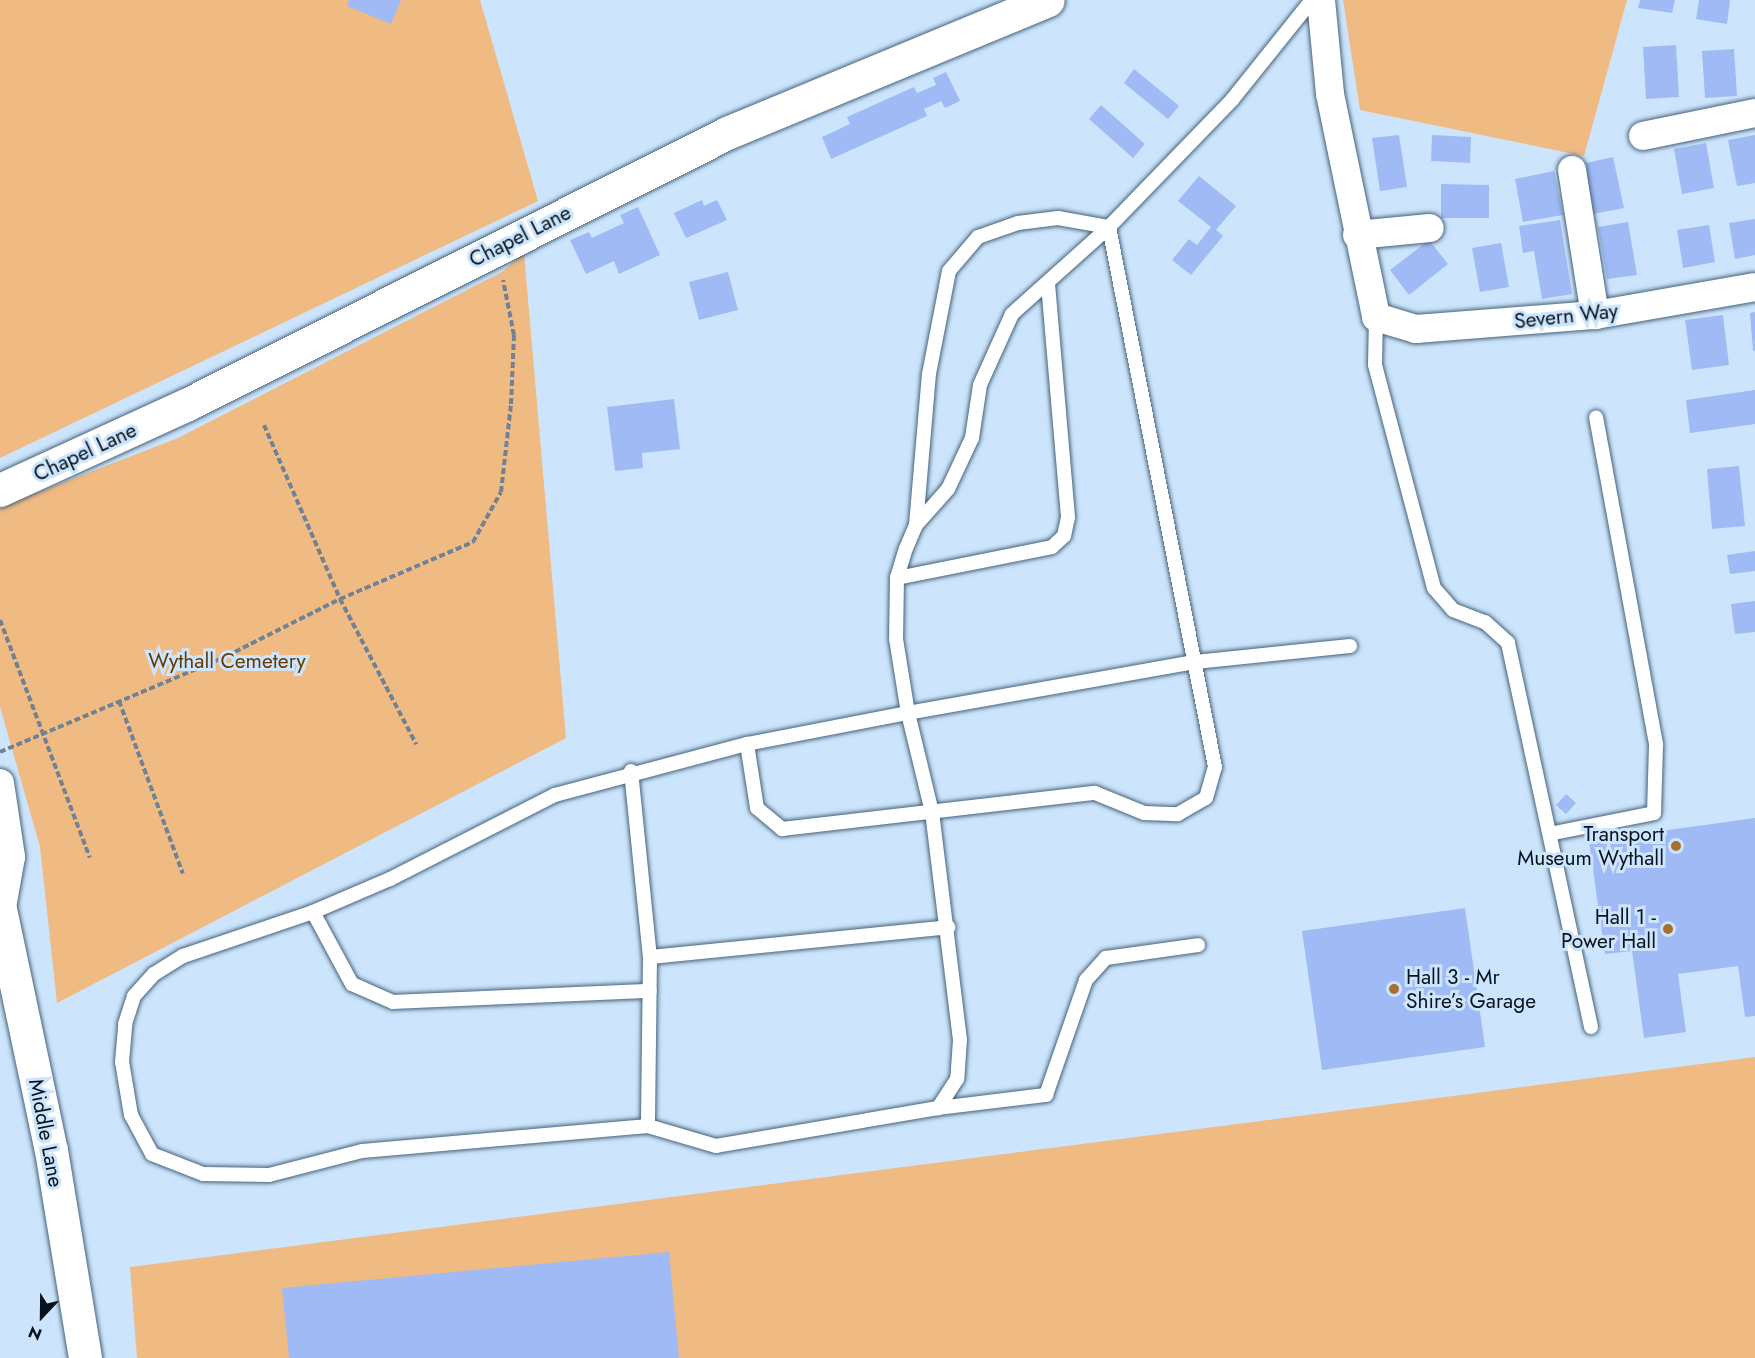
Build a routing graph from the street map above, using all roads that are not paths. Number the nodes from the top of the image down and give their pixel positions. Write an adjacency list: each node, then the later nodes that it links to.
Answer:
1 (1048, 0): 15 (street, Chapel Lane)
2 (1312, 0): 7 (lane)
3 (1321, 0): 9 (street)
4 (1755, 113): 5 (street)
5 (1642, 136)
6 (1572, 170): 12 (street)
7 (1109, 227): 10 (lane); 16 (lane); 19 (lane)
8 (1430, 228): 9 (street)
9 (1358, 235): 13 (street)
10 (1048, 284): 16 (lane); 17 (lane)
11 (1755, 287): 12 (street, Severn Way)
12 (1595, 315): 13 (street, Severn Way)
13 (1376, 317): 25 (lane)
14 (1596, 417): 25 (lane)
15 (0, 490)
16 (916, 525): 17 (lane)
17 (897, 578): 20 (lane)
18 (1350, 646): 19 (lane)
19 (1195, 662): 20 (lane); 24 (lane)
20 (908, 712): 21 (lane); 24 (lane)
21 (747, 744): 22 (lane); 24 (lane)
22 (631, 771): 27 (lane); 30 (lane)
23 (0, 783): 26 (street)
24 (932, 812): 28 (lane)
25 (1554, 833): 32 (lane)
26 (1, 911): 35 (street, Middle Lane)
27 (313, 912): 31 (lane); 34 (lane)
28 (948, 927): 30 (lane); 33 (lane)
29 (1198, 945): 33 (lane)
30 (650, 957): 31 (lane)
31 (650, 990): 34 (lane)
32 (1592, 1027)
33 (938, 1108): 34 (lane)
34 (648, 1126)
35 (85, 1358)

